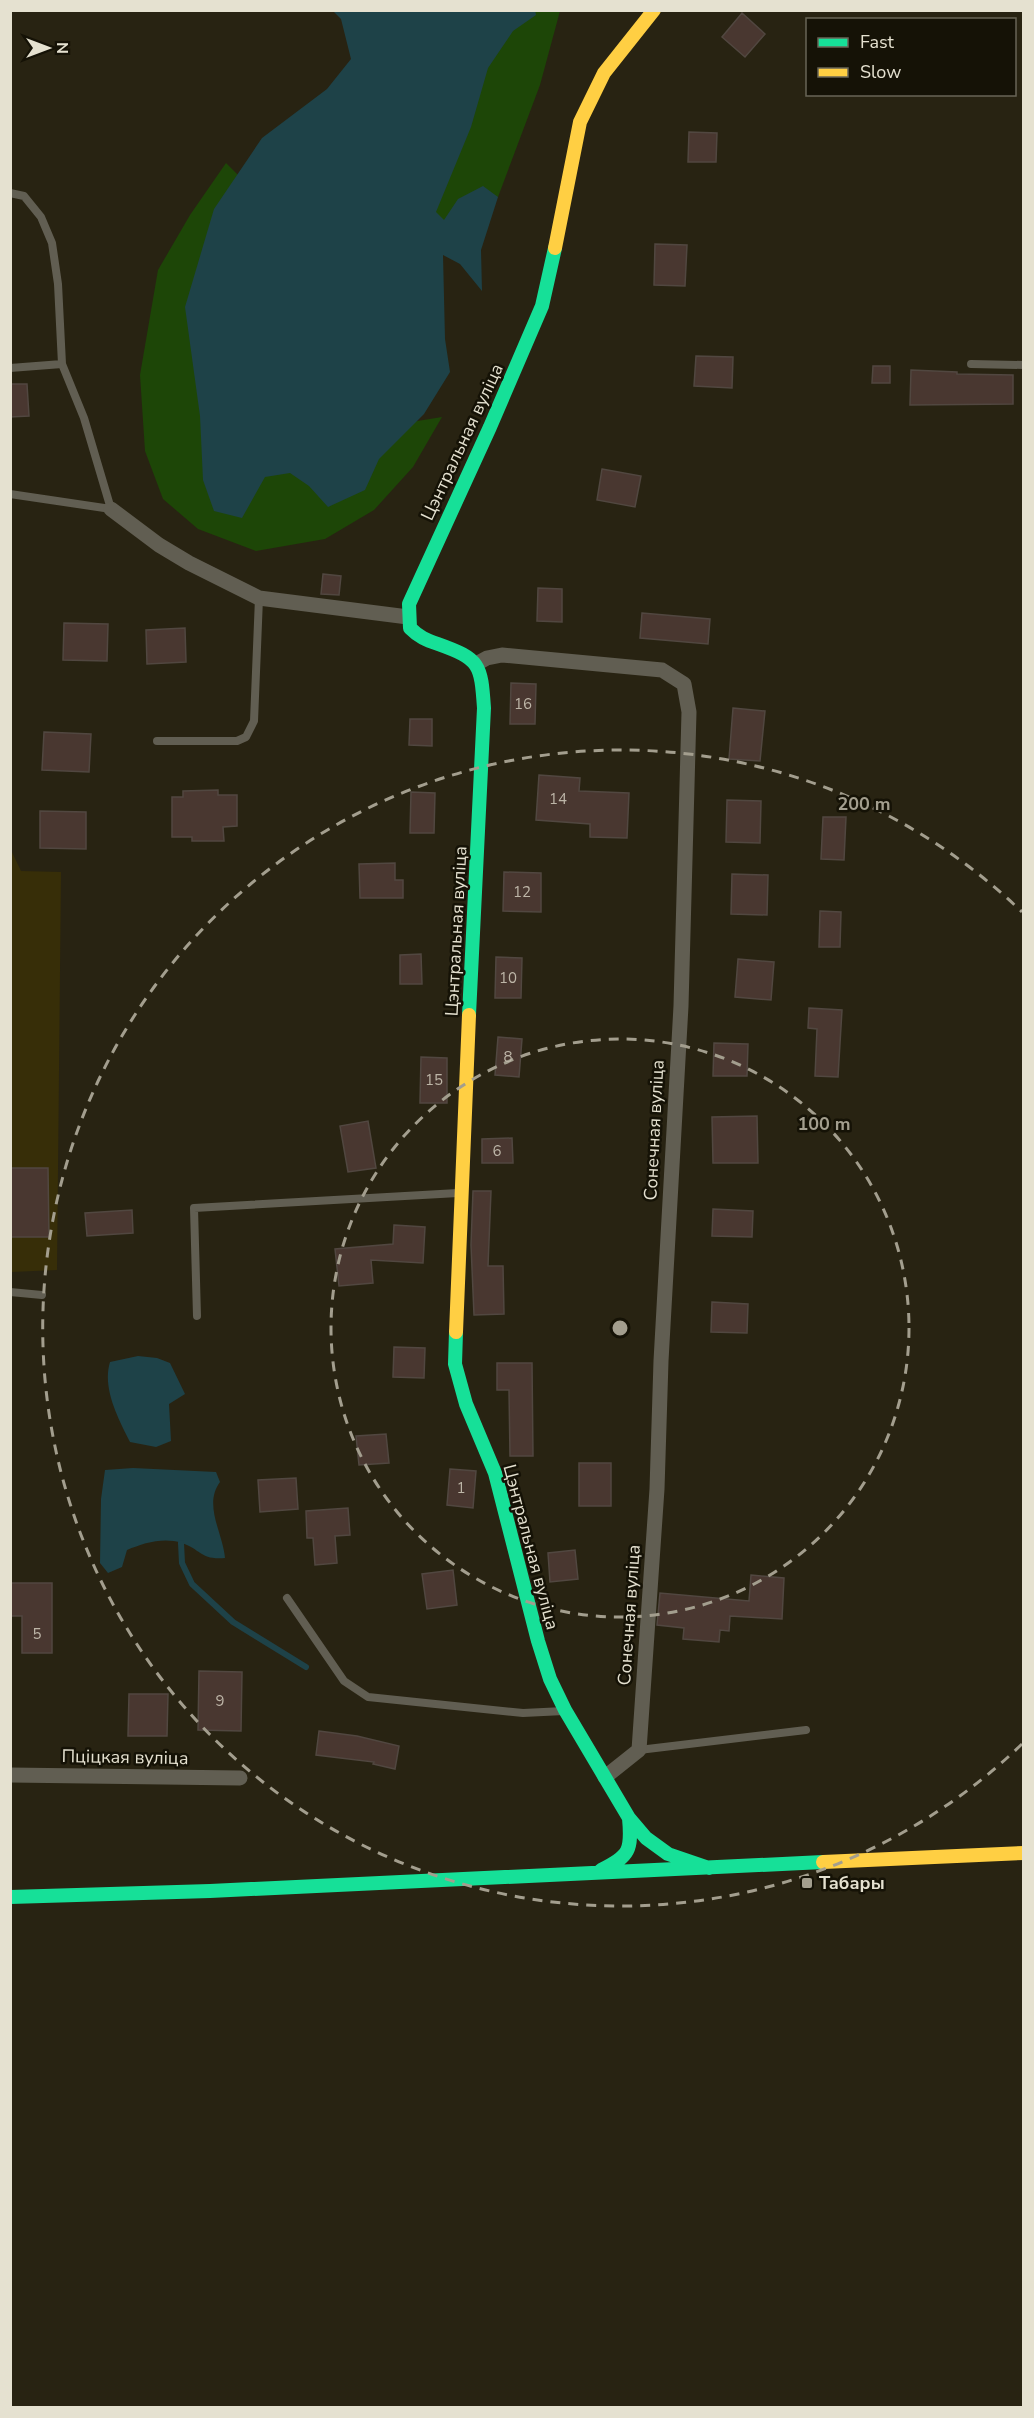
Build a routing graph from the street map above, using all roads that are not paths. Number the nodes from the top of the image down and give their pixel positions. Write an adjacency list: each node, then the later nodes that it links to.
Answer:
1 (654, 10): 10 (street, Цэнтральная вуліца)
2 (10, 193): 3 (lane)
3 (62, 364): 6 (lane); 8 (lane)
4 (971, 364): 5 (lane)
5 (1023, 365)
6 (10, 368)
7 (10, 494): 8 (lane)
8 (111, 509): 9 (street)
9 (259, 598): 10 (street); 12 (lane)
10 (408, 617): 11 (street)
11 (476, 664): 13 (street, Цэнтральная вуліца); 20 (street, Сонечная вуліца)
12 (158, 741)
13 (460, 1193): 16 (lane); 18 (street, Цэнтральная вуліца)
14 (10, 1292): 15 (lane)
15 (42, 1295)
16 (197, 1316)
17 (286, 1598): 18 (lane)
18 (565, 1710): 22 (street, Цэнтральная вуліца)
19 (806, 1730): 20 (lane)
20 (639, 1750): 22 (street)
21 (10, 1775): 23 (street, Пціцкая вуліца)
22 (605, 1777): 24 (street, Цэнтральная вуліца)
23 (240, 1778)
24 (629, 1818): 26 (street, Цэнтральная вуліца); 27 (street)
25 (1023, 1853): 26 (street)
26 (709, 1868): 27 (street)
27 (592, 1874): 28 (street)
28 (10, 1897)

